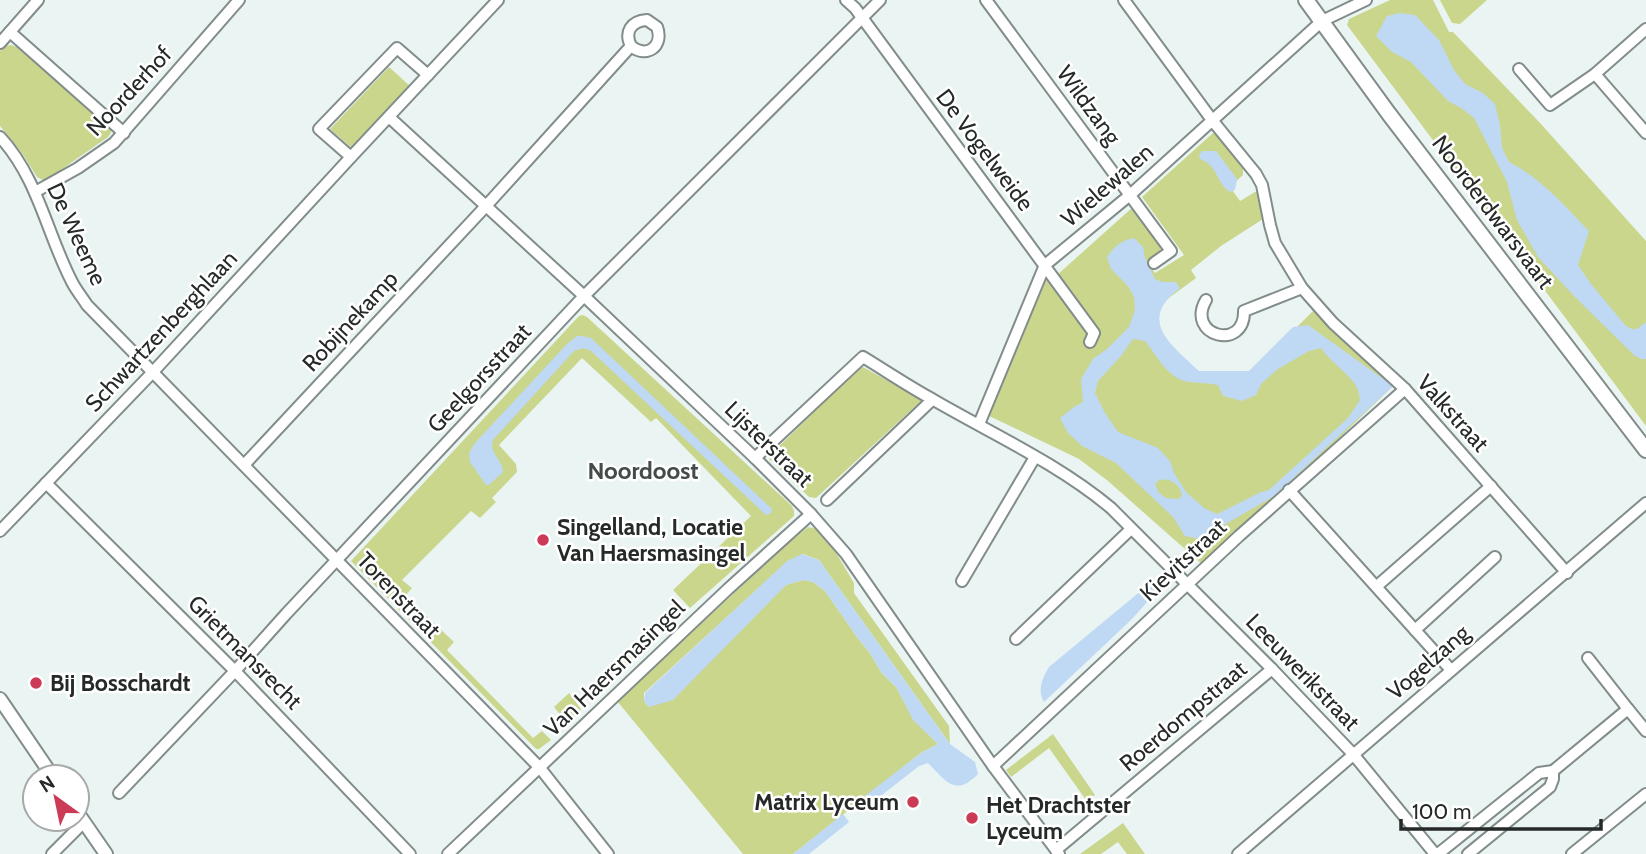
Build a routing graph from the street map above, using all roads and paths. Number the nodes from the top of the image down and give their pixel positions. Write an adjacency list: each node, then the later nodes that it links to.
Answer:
1 (38, 0): 13 (street)
2 (239, 0): 22 (street, Noorderhof)
3 (498, 0): 18 (street, Schwartzenberghlaan)
4 (846, 0): 10 (street, De Vogelweide)
5 (880, 0): 10 (street, Geelgorsstraat)
6 (986, 0): 26 (street, Wildzang)
7 (1124, 0): 20 (street, Valkstraat)
8 (1306, 0): 11 (main road, Noorderdwarsvaart)
9 (1366, 0): 11 (street, Wielewalen)
10 (861, 19): 29 (street, De Vogelweide); 31 (street, Geelgorsstraat)
11 (1322, 21): 20 (street, Wielewalen); 38 (main road, Noorderdwarsvaart)
12 (1646, 29): 17 (street)
13 (10, 32): 14 (street); 22 (street)
14 (0, 43)
15 (631, 46): 27 (street, Robijnekamp)
16 (1519, 69): 17 (street)
17 (1595, 74): 21 (street)
18 (428, 75): 19 (street, Schwartzenberghlaan); 24 (street)
19 (389, 117): 24 (street, Schwartzenberghlaan); 27 (street, Lijsterstraat)
20 (1212, 120): 26 (street, Wielewalen); 30 (street, Valkstraat)
21 (1645, 128)
22 (124, 132): 25 (street, Noorderhof)
23 (0, 137): 25 (street, De Weeme)
24 (351, 157): 34 (street, Schwartzenberghlaan)
25 (36, 192): 34 (street, De Weeme)
26 (1130, 195): 28 (street, Wildzang); 29 (street, Wielewalen)
27 (486, 206): 31 (street, Lijsterstraat); 41 (street, Robijnekamp)
28 (1154, 263)
29 (1045, 265): 33 (street, De Vogelweide); 37 (street, Wielewalen)
30 (1302, 289): 32 (street); 35 (street, Valkstraat)
31 (584, 296): 40 (street, Lijsterstraat); 51 (street, Geelgorsstraat)
32 (1206, 300)
33 (1090, 342)
34 (152, 373): 41 (street, Torenstraat); 42 (street, Schwartzenberghlaan)
35 (1405, 389): 43 (street, Valkstraat); 44 (street, Kievitstraat)
36 (932, 400): 37 (street, Leeuwerikstraat); 40 (street, Leeuwerikstraat); 45 (street)
37 (979, 424): 39 (street, Leeuwerikstraat)
38 (1646, 450)
39 (1035, 457): 48 (street, Leeuwerikstraat); 53 (street)
40 (755, 458): 47 (street, Lijsterstraat)
41 (244, 465): 51 (street, Torenstraat)
42 (46, 483): 49 (street, Schwartzenberghlaan); 61 (street, Grietmansrecht)
43 (1491, 486): 52 (street, Valkstraat); 55 (street)
44 (1289, 490): 54 (street, Kievitstraat); 55 (street)
45 (827, 500)
46 (1646, 503): 52 (street, Vogelzang)
47 (811, 514): 67 (street, Lijsterstraat); 68 (street, Van Haersmasingel)
48 (1131, 529): 54 (street, Leeuwerikstraat); 57 (street)
49 (0, 531)
50 (1495, 557): 56 (street)
51 (337, 561): 61 (street, Geelgorsstraat); 68 (street, Torenstraat)
52 (1567, 572): 60 (street, Vogelzang)
53 (962, 581)
54 (1188, 584): 59 (street, Leeuwerikstraat); 67 (street, Kievitstraat)
55 (1377, 586): 56 (street)
56 (1415, 630): 60 (street)
57 (1016, 639)
58 (1588, 658): 63 (street)
59 (1272, 669): 65 (street, Leeuwerikstraat); 74 (street, Roerdompstraat)
60 (1451, 670): 65 (street, Vogelzang)
61 (235, 671): 70 (street, Geelgorsstraat); 77 (street, Grietmansrecht)
62 (0, 699): 66 (street)
63 (1628, 709): 64 (street); 69 (street)
64 (1646, 731)
65 (1353, 754): 80 (street, Vogelzang); 81 (street, Leeuwerikstraat)
66 (43, 763)
67 (993, 766): 74 (street, Lijsterstraat)
68 (540, 768): 78 (street, Van Haersmasingel); 79 (street, Torenstraat)
69 (1553, 771): 81 (street); 82 (street)
70 (119, 793)
71 (1646, 794): 83 (street)
72 (68, 833): 75 (street)
73 (91, 833): 76 (street)
74 (1058, 852)
75 (52, 854)
76 (106, 854)
77 (410, 854)
78 (448, 854)
79 (608, 854)
80 (1238, 854)
81 (1436, 854)
82 (1468, 854)
83 (1572, 854)

